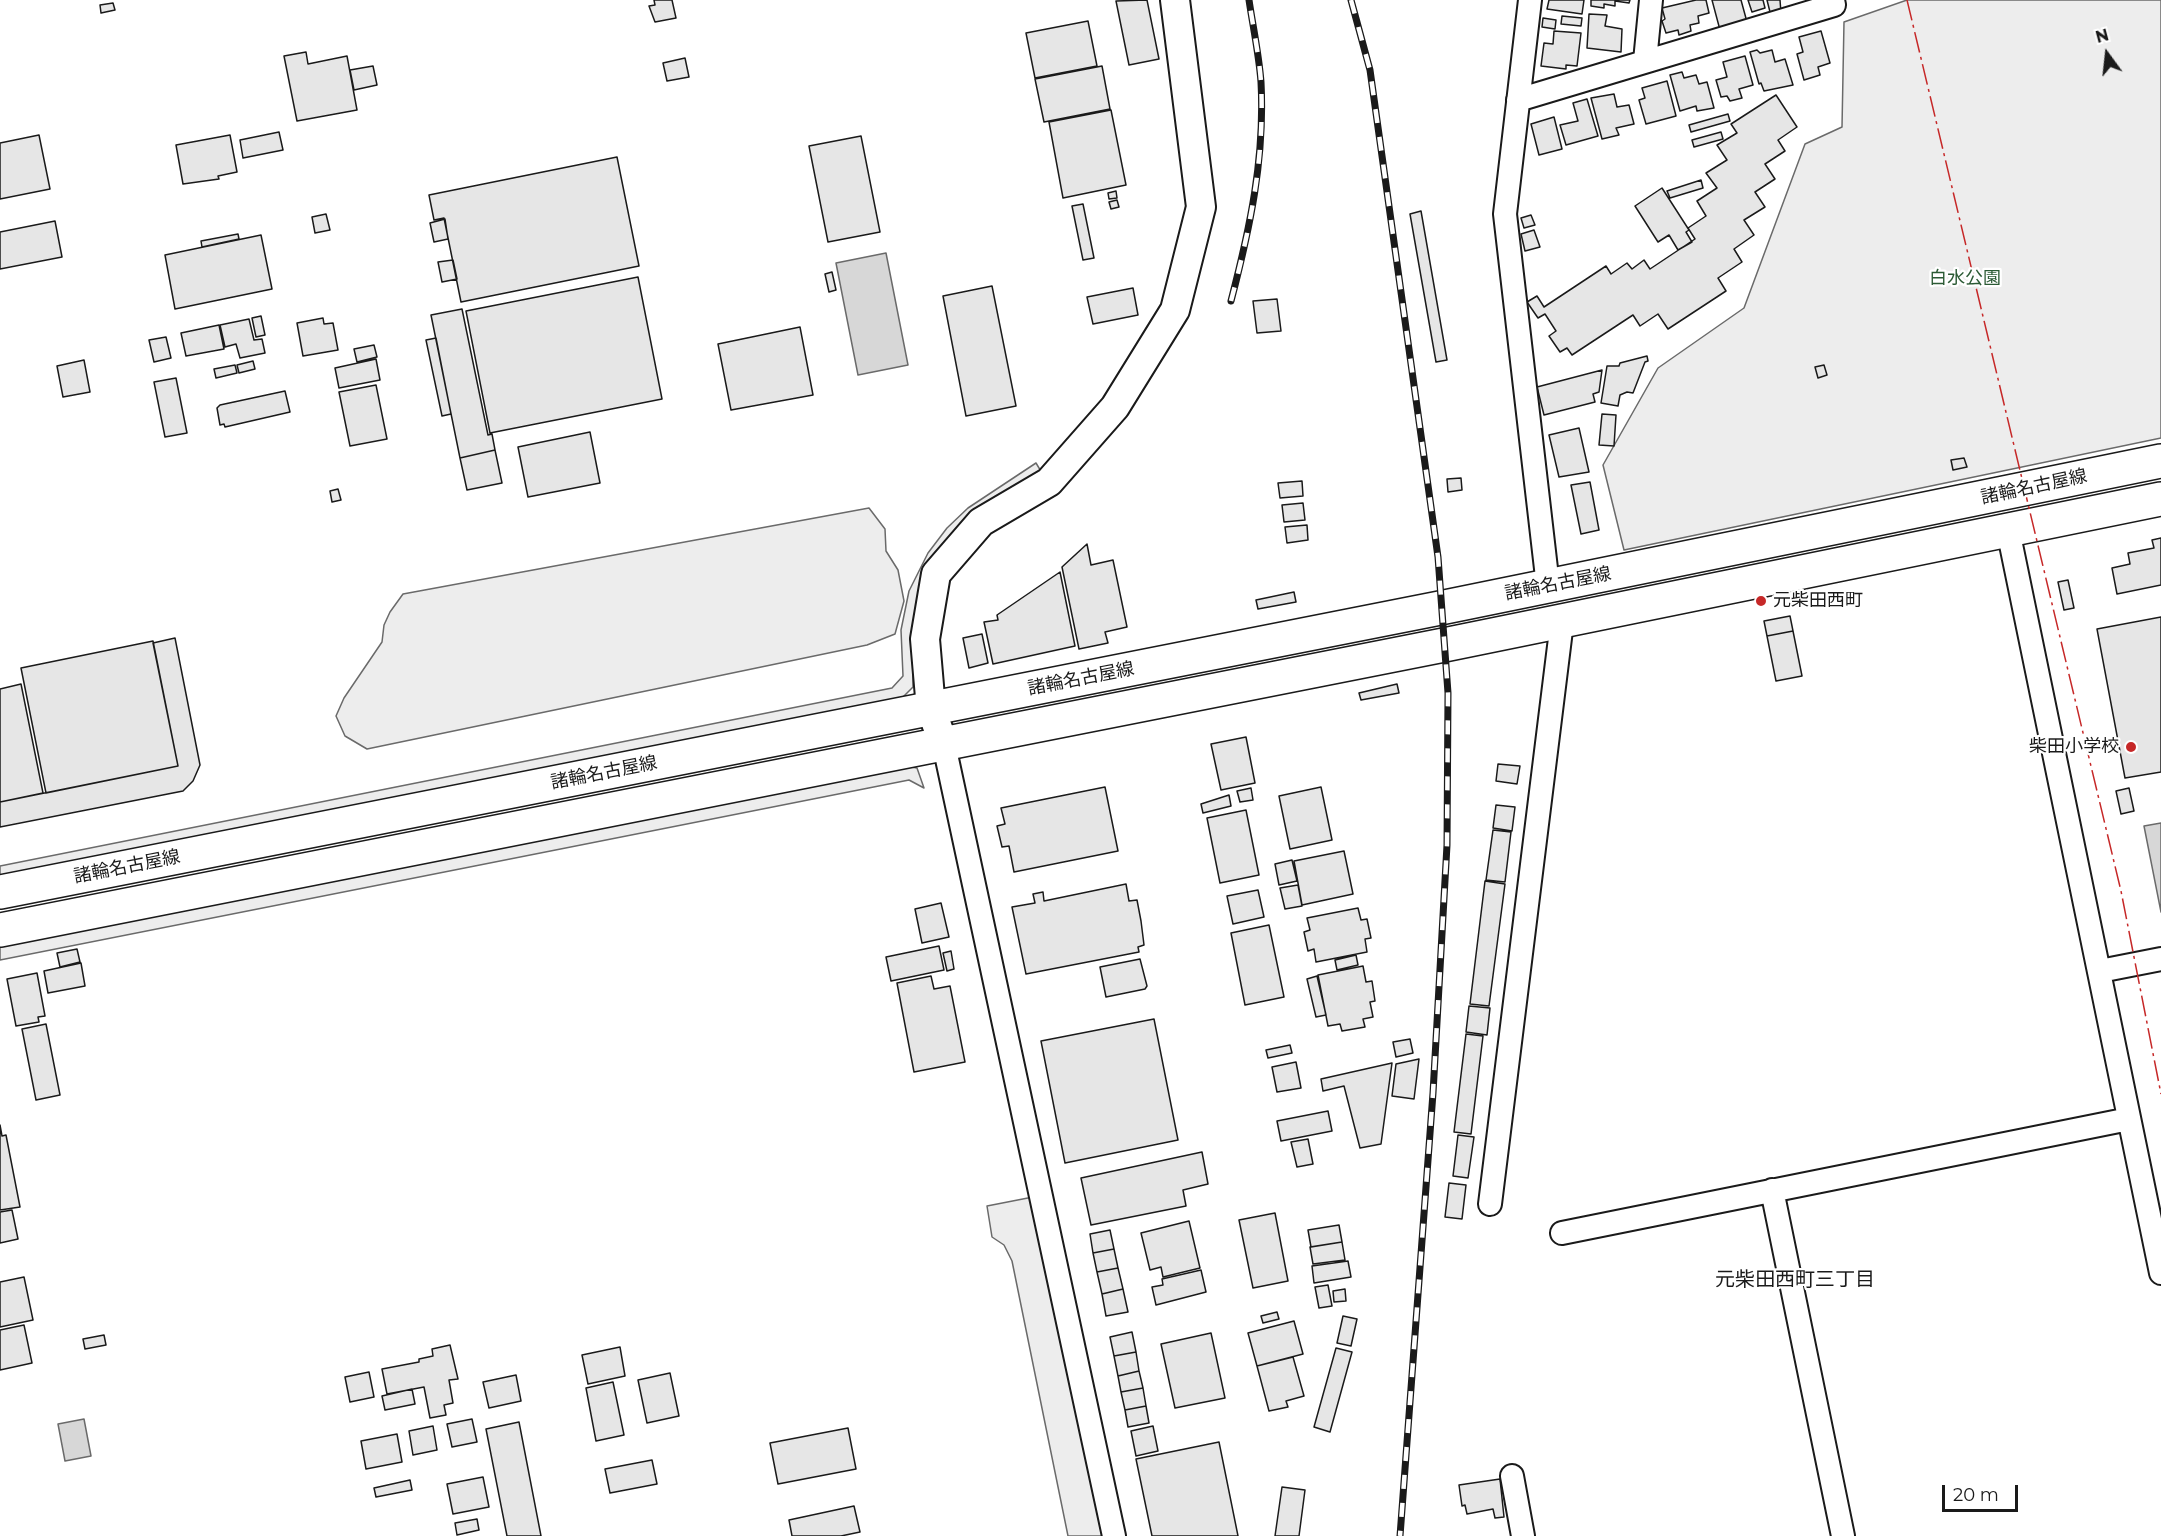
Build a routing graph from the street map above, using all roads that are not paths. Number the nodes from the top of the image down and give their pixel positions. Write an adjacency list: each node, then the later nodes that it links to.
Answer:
1 (1175, 0): 12 (street)
2 (1530, 0): 6 (street)
3 (1651, 0): 5 (street)
4 (1833, 0): 5 (street)
5 (1645, 62): 6 (street)
6 (1518, 100): 10 (street)
7 (2161, 461): 10 (main road, 諸輪名古屋線)
8 (2161, 499): 9 (main road, 諸輪名古屋線)
9 (2008, 530): 11 (main road, 諸輪名古屋線); 17 (street)
10 (1548, 586): 12 (main road, 諸輪名古屋線)
11 (1562, 621): 13 (main road, 諸輪名古屋線); 21 (street)
12 (932, 709): 13 (street); 14 (main road, 諸輪名古屋線)
13 (944, 745): 15 (main road, 諸輪名古屋線); 25 (street)
14 (0, 892)
15 (0, 930)
16 (2161, 959): 17 (street)
17 (2100, 970): 18 (street)
18 (2129, 1119): 19 (street); 20 (street)
19 (1772, 1190): 22 (street); 27 (street)
20 (2153, 1197): 23 (street)
21 (1490, 1204)
22 (1562, 1233)
23 (2161, 1273)
24 (1512, 1476): 26 (street)
25 (1114, 1536)
26 (1523, 1536)
27 (1843, 1536)

